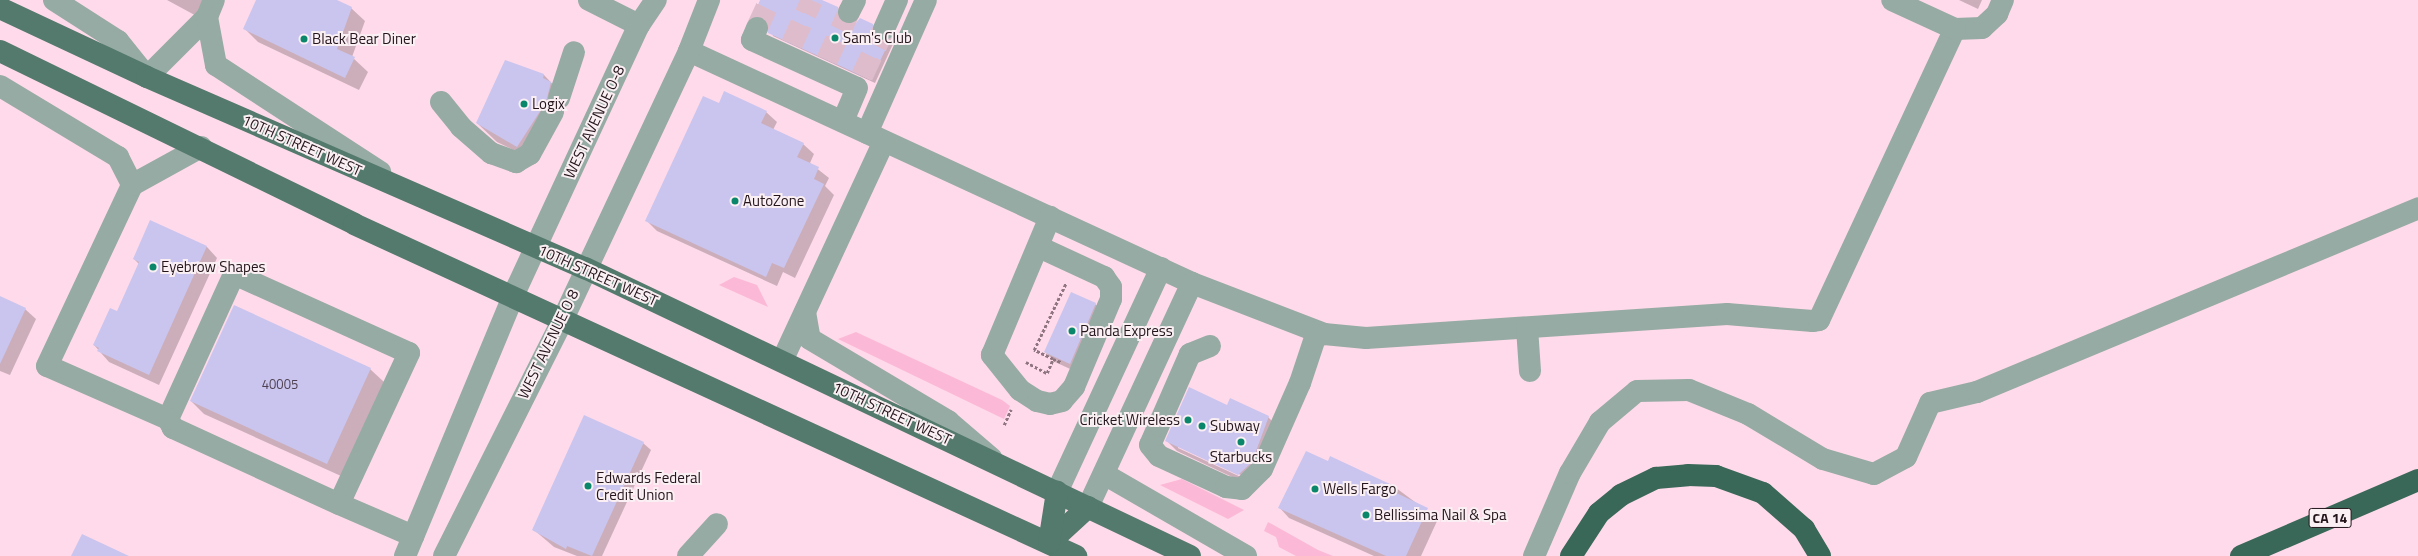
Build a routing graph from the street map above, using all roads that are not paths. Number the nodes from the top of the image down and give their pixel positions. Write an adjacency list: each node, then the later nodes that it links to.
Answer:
1 (54, 0): 18 (street)
2 (589, 0): 11 (street)
3 (656, 0): 11 (street, WEST AVENUE O-8)
4 (709, 0): 16 (street, WEST AVENUE O 8)
5 (897, 0): 13 (street)
6 (926, 0): 22 (street)
7 (1892, 0): 14 (street)
8 (2003, 0): 14 (street)
9 (0, 8): 18 (main road, 10TH STREET WEST)
10 (210, 8): 18 (street); 25 (street)
11 (639, 25): 28 (street, WEST AVENUE O-8)
12 (757, 28): 21 (street)
13 (884, 29)
14 (1955, 29): 36 (street)
15 (0, 51): 23 (main road)
16 (689, 51): 21 (street); 30 (street, WEST AVENUE O 8)
17 (574, 52): 20 (street)
18 (147, 77): 25 (main road, 10TH STREET WEST)
19 (0, 86): 24 (street)
20 (441, 102)
21 (842, 121): 22 (street)
22 (875, 137): 27 (street); 34 (street)
23 (201, 147): 24 (street); 33 (main road)
24 (132, 185): 41 (street)
25 (410, 192): 28 (main road, 10TH STREET WEST)
26 (2418, 208): 57 (street)
27 (1050, 217): 29 (street); 31 (street)
28 (536, 247): 30 (main road, 10TH STREET WEST); 33 (street)
29 (1039, 247): 29 (street)
30 (585, 268): 35 (street, WEST AVENUE O 8); 39 (main road, 10TH STREET WEST)
31 (1161, 268): 32 (street); 45 (street)
32 (1192, 283): 37 (street); 43 (street)
33 (513, 296): 35 (main road); 49 (street)
34 (805, 312): 39 (street); 42 (street)
35 (563, 319): 50 (main road); 52 (street, WEST AVENUE O 8)
36 (1527, 328): 37 (street); 40 (street)
37 (1316, 332): 38 (street)
38 (1210, 346)
39 (782, 361): 42 (main road, 10TH STREET WEST)
40 (1530, 371)
41 (168, 419): 46 (street); 46 (street)
42 (994, 461): 45 (main road, 10TH STREET WEST)
43 (1104, 474): 47 (street); 56 (street)
44 (2418, 480): 60 (highway, CA 14)
45 (1057, 492): 47 (main road, 10TH STREET WEST); 50 (main road)
46 (340, 504): 49 (street)
47 (1088, 507): 50 (main road); 55 (main road, 10TH STREET WEST)
48 (716, 524): 53 (street)
49 (413, 536): 51 (street)
50 (1050, 543): 54 (main road)
51 (405, 556)
52 (444, 556)
53 (688, 556)
54 (1076, 556)
55 (1190, 556)
56 (1246, 556)
57 (1534, 556)
58 (1571, 556): 59 (highway)
59 (1820, 556)
60 (2241, 556)

